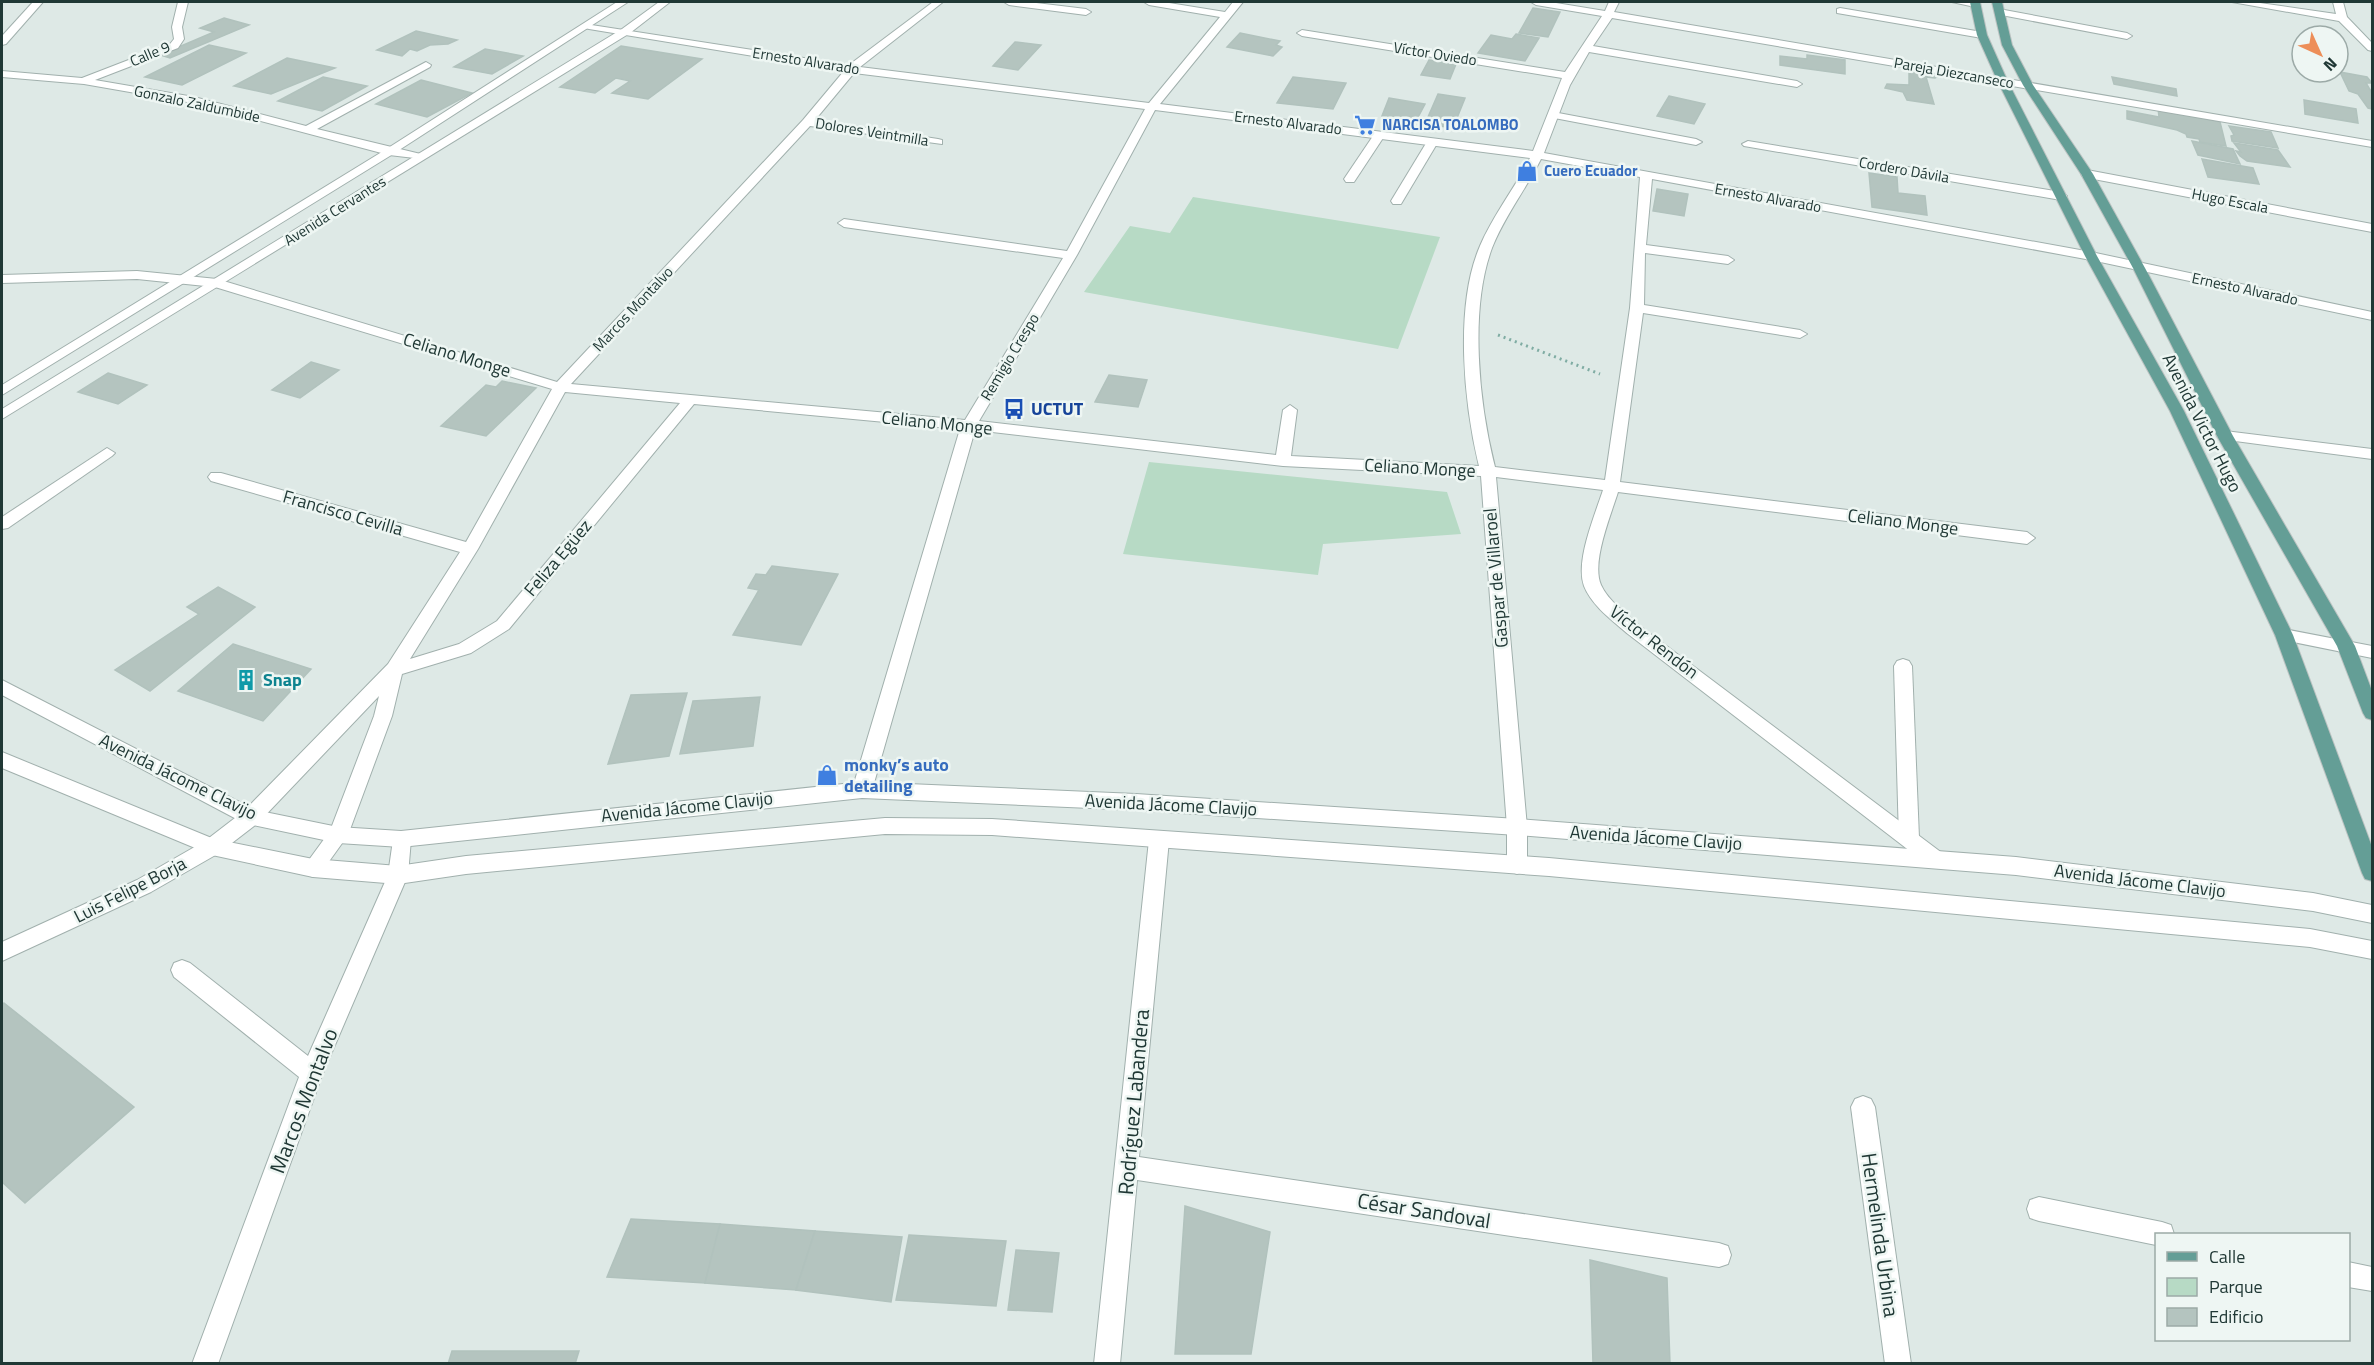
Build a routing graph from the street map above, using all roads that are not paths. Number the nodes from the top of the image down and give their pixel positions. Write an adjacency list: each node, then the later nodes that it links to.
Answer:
1 (38, 2): 25 (street)
2 (183, 2): 32 (street, Calle 9)
3 (623, 2): 20 (street, Avenida Cervantes)
4 (665, 2): 21 (street, Avenida Cervantes)
5 (938, 2): 29 (street, Marcos Montalvo)
6 (1009, 2): 17 (street)
7 (1149, 2): 18 (street)
8 (1238, 2): 18 (street, Remigio Crespo)
9 (1536, 2): 15 (street, Pareja Diezcanseco)
10 (1957, 2): 13 (street)
11 (2237, 2): 19 (street)
12 (2338, 2): 19 (street)
13 (1975, 3): 23 (main road, Avenida Victor Hugo)
14 (1998, 7): 24 (street); 35 (main road, Avenida Victor Hugo)
15 (1612, 8): 26 (street, Gaspar de Villaroel); 33 (street, Pareja Diezcanseco)
16 (1840, 11): 23 (street)
17 (1086, 12)
18 (1225, 15): 36 (street, Remigio Crespo)
19 (2342, 18): 27 (street)
20 (589, 26): 21 (street, Ernesto Alvarado); 46 (street, Avenida Cervantes)
21 (626, 31): 29 (street, Ernesto Alvarado); 48 (street, Avenida Cervantes)
22 (1302, 33): 31 (street, Víctor Oviedo)
23 (1982, 35): 33 (main road, Avenida Victor Hugo)
24 (2127, 36)
25 (2, 42)
26 (1587, 48): 31 (street, Gaspar de Villaroel); 34 (street)
27 (2373, 48)
28 (426, 65): 39 (street)
29 (851, 69): 36 (street, Ernesto Alvarado); 38 (street, Marcos Montalvo)
30 (2, 74): 32 (street, Gonzalo Zaldumbide)
31 (1569, 76): 37 (street, Gaspar de Villaroel)
32 (84, 81): 39 (street, Gonzalo Zaldumbide)
33 (2003, 82): 35 (street, Pareja Diezcanseco); 52 (main road, Avenida Victor Hugo)
34 (1797, 84)
35 (2028, 85): 45 (street, Pareja Diezcanseco); 49 (main road, Avenida Victor Hugo)
36 (1151, 108): 40 (street, Ernesto Alvarado); 57 (street, Remigio Crespo)
37 (1553, 115): 43 (street); 47 (street, Gaspar de Villaroel)
38 (807, 122): 41 (street, Dolores Veintmilla); 67 (street, Marcos Montalvo)
39 (309, 129): 46 (street, Gonzalo Zaldumbide)
40 (1379, 135): 42 (street, Ernesto Alvarado); 51 (street)
41 (938, 142)
42 (1432, 142): 47 (street, Ernesto Alvarado); 53 (street)
43 (1696, 142)
44 (1748, 144): 52 (street, Cordero Dávila)
45 (2373, 144)
46 (389, 152): 48 (street, Gonzalo Zaldumbide); 61 (street, Avenida Cervantes)
47 (1537, 155): 50 (street, Ernesto Alvarado); 77 (street, Gaspar de Villaroel)
48 (423, 156): 63 (street, Avenida Cervantes)
49 (2087, 174): 55 (street, Hugo Escala); 60 (main road, Avenida Victor Hugo)
50 (1646, 176): 56 (street, Víctor Rendón); 58 (street, Ernesto Alvarado)
51 (1350, 179)
52 (2061, 196): 58 (main road, Avenida Victor Hugo)
53 (1397, 201)
54 (844, 223): 57 (street)
55 (2373, 228)
56 (1639, 248): 59 (street); 64 (street, Víctor Rendón)
57 (1071, 255): 72 (street, Remigio Crespo)
58 (2091, 256): 60 (street, Ernesto Alvarado); 83 (main road, Avenida Victor Hugo)
59 (1728, 260)
60 (2139, 268): 65 (street, Ernesto Alvarado); 73 (main road, Avenida Victor Hugo)
61 (185, 276): 62 (street, Celiano Monge); 63 (street, Celiano Monge); 68 (street, Avenida Cervantes)
62 (2, 279)
63 (217, 283): 67 (street, Celiano Monge); 71 (street, Avenida Cervantes)
64 (1637, 309): 66 (street); 79 (street, Víctor Rendón)
65 (2373, 316)
66 (1800, 334)
67 (560, 387): 69 (street, Celiano Monge); 82 (street, Marcos Montalvo)
68 (2, 391)
69 (690, 400): 72 (street, Celiano Monge); 87 (street, Feliza Egüez)
70 (1290, 410): 76 (street)
71 (2, 415)
72 (969, 425): 76 (street, Celiano Monge); 91 (street, Remigio Crespo)
73 (2225, 436): 75 (street); 84 (main road, Avenida Victor Hugo)
74 (107, 453): 80 (street)
75 (2373, 454)
76 (1283, 461): 77 (street, Celiano Monge)
77 (1488, 471): 79 (street, Celiano Monge); 93 (street, Gaspar de Villaroel)
78 (216, 477): 82 (street, Francisco Cevilla)
79 (1612, 485): 81 (street, Celiano Monge); 95 (street, Víctor Rendón)
80 (2, 524)
81 (2027, 538)
82 (470, 549): 87 (street, Marcos Montalvo)
83 (2284, 635): 84 (street); 102 (main road, Avenida Victor Hugo)
84 (2346, 646): 85 (street); 89 (main road, Avenida Victor Hugo)
85 (2373, 652)
86 (1903, 666): 95 (street)
87 (394, 669): 92 (street, Marcos Montalvo); 94 (street, Marcos Montalvo)
88 (2, 687): 92 (street, Avenida Jácome Clavijo)
89 (2373, 713)
90 (2, 759): 98 (street, Avenida Jácome Clavijo)
91 (862, 790): 93 (street, Avenida Jácome Clavijo); 96 (street, Avenida Jácome Clavijo)
92 (251, 817): 94 (street, Avenida Jácome Clavijo); 98 (street, Luis Felipe Borja)
93 (1516, 827): 99 (street, Avenida Jácome Clavijo); 100 (street, Gaspar de Villaroel)
94 (338, 835): 96 (street, Avenida Jácome Clavijo); 101 (street, Marcos Montalvo)
95 (1909, 838): 99 (street, Víctor Rendón)
96 (401, 839): 103 (street, Marcos Montalvo)
97 (1159, 840): 100 (street, Avenida Jácome Clavijo); 103 (street, Avenida Jácome Clavijo); 110 (street, Rodríguez Labandera)
98 (212, 848): 101 (street, Avenida Jácome Clavijo); 106 (street, Luis Felipe Borja)
99 (1935, 859): 104 (street, Avenida Jácome Clavijo)
100 (1516, 865): 105 (street, Avenida Jácome Clavijo)
101 (313, 868): 103 (street, Avenida Jácome Clavijo)
102 (2373, 873)
103 (398, 874): 108 (street, Marcos Montalvo)
104 (2373, 914)
105 (2373, 950)
106 (2, 952)
107 (182, 970): 108 (street)
108 (312, 1073): 116 (street, Marcos Montalvo)
109 (1863, 1107): 118 (street, Hermelinda Urbina)
110 (1128, 1167): 113 (street, César Sandoval); 117 (street, Rodríguez Labandera)
111 (2039, 1209): 112 (street)
112 (2157, 1233)
113 (1719, 1256)
114 (2350, 1274): 115 (street)
115 (2373, 1279)
116 (205, 1364)
117 (1107, 1364)
118 (1898, 1364)

